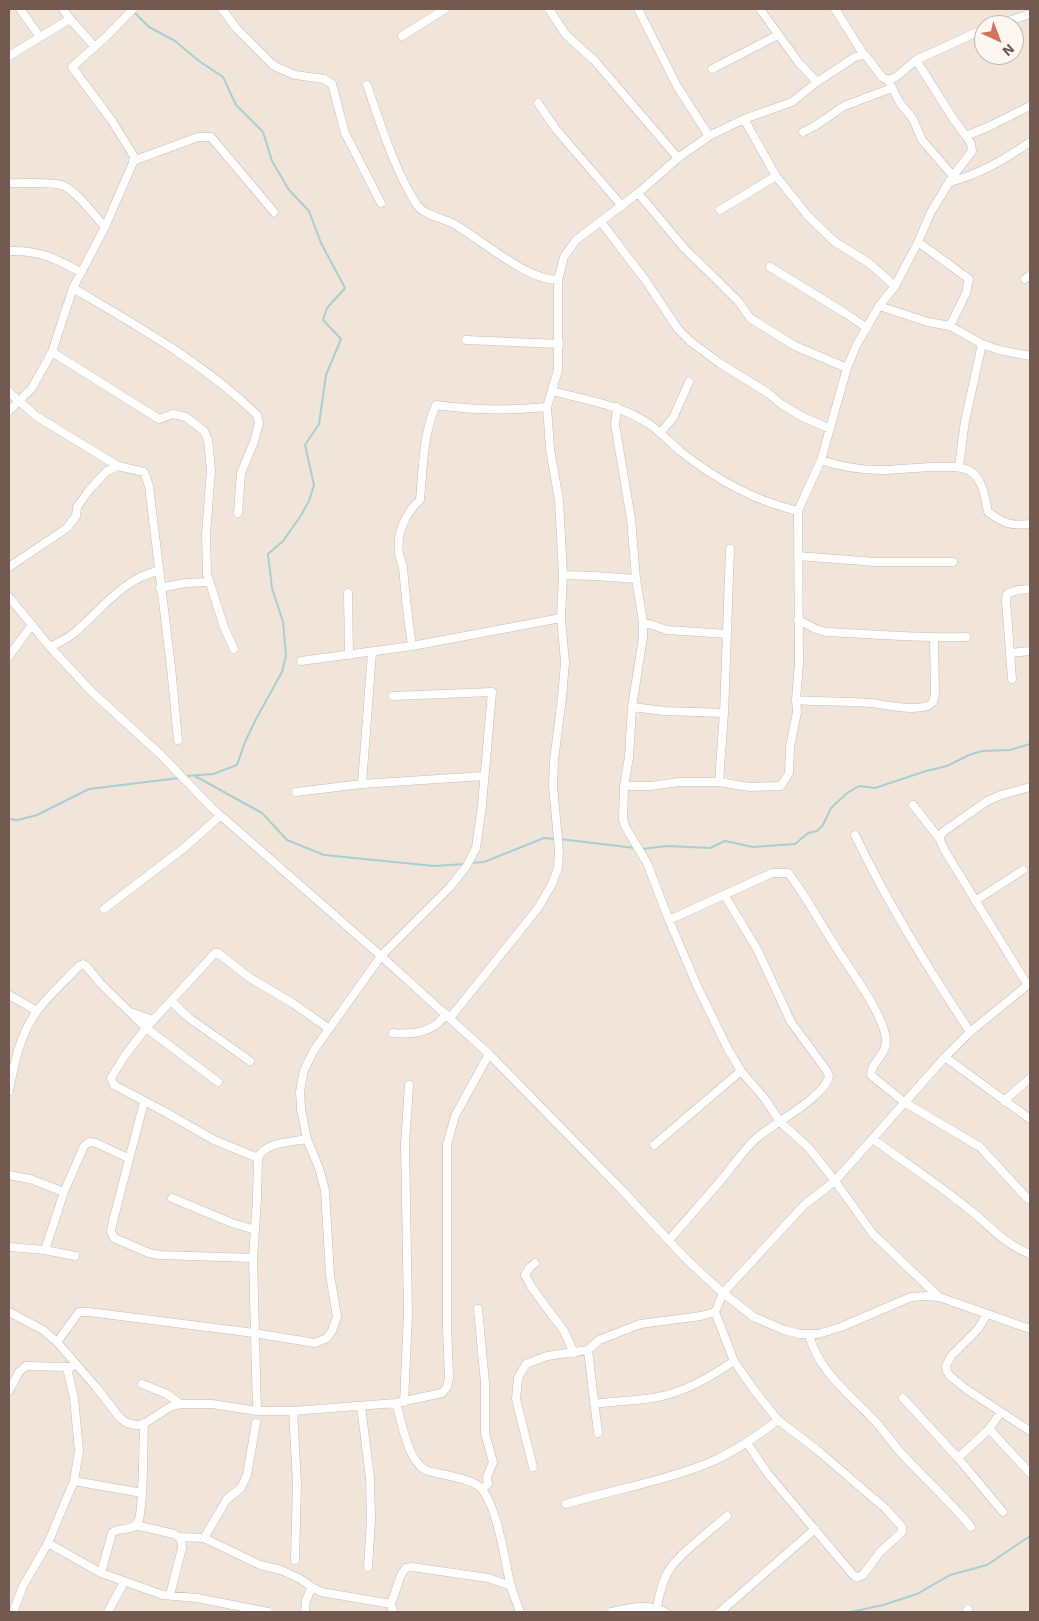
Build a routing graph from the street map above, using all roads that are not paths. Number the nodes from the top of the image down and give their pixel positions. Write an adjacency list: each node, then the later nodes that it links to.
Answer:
1 (20, 9): 14 (street)
2 (63, 9): 10 (street)
3 (133, 9): 15 (street)
4 (222, 9): 36 (street)
5 (444, 9): 13 (street)
6 (549, 9): 30 (street)
7 (638, 9): 27 (street)
8 (760, 9): 12 (street)
9 (835, 9): 16 (street)
10 (70, 19): 14 (street); 15 (street)
11 (974, 34): 18 (street)
12 (778, 35): 19 (street); 20 (street)
13 (402, 36)
14 (40, 37): 17 (street)
15 (95, 47): 31 (street)
16 (864, 55): 20 (street); 21 (street)
17 (9, 56)
18 (916, 60): 21 (street); 28 (street)
19 (712, 70)
20 (817, 82): 25 (street)
21 (890, 84): 26 (street); 33 (street)
22 (367, 85): 46 (street)
23 (538, 103): 37 (street)
24 (1030, 106): 28 (street)
25 (744, 119): 27 (street); 32 (street)
26 (803, 132)
27 (709, 136): 30 (street)
28 (966, 136): 33 (street)
29 (1030, 142): 33 (street)
30 (678, 158): 35 (street)
31 (133, 161): 39 (street); 41 (street)
32 (776, 176): 38 (street); 47 (street)
33 (951, 179): 42 (street)
34 (9, 183): 41 (street)
35 (638, 194): 37 (street); 57 (street)
36 (381, 203)
37 (622, 206): 40 (street)
38 (720, 210)
39 (274, 212)
40 (601, 222): 46 (street); 65 (street)
41 (106, 228): 45 (street)
42 (918, 242): 47 (street); 50 (street)
43 (9, 251): 45 (street)
44 (770, 267): 51 (street)
45 (80, 272): 48 (street)
46 (558, 280): 53 (street)
47 (895, 286): 49 (street)
48 (73, 288): 55 (street); 71 (street)
49 (879, 306): 50 (street); 51 (street)
50 (950, 326): 54 (street)
51 (867, 328): 57 (street)
52 (466, 340): 53 (street)
53 (559, 344): 59 (street)
54 (982, 344): 56 (street); 69 (street)
55 (52, 352): 61 (street); 80 (street)
56 (1030, 356)
57 (847, 368): 65 (street)
58 (689, 382): 66 (street)
59 (552, 391): 62 (street); 63 (street)
60 (9, 392): 61 (street)
61 (19, 402): 64 (street); 68 (street)
62 (547, 407): 78 (street); 92 (street)
63 (617, 407): 66 (street); 79 (street)
64 (9, 411)
65 (830, 429): 67 (street)
66 (660, 433): 70 (street)
67 (821, 460): 69 (street); 70 (street)
68 (118, 466): 76 (street); 77 (street)
69 (959, 466): 72 (street)
70 (798, 511): 74 (street)
71 (238, 513)
72 (1030, 524)
73 (730, 549): 89 (street)
74 (798, 556): 75 (street); 86 (street)
75 (953, 562)
76 (9, 567)
77 (158, 571): 81 (street); 93 (street)
78 (562, 576): 79 (street); 85 (street)
79 (636, 579): 87 (street)
80 (208, 582): 81 (street); 94 (street)
81 (160, 588): 106 (street)
82 (1030, 589): 97 (street)
83 (348, 592): 98 (street)
84 (9, 597): 88 (street)
85 (561, 618): 92 (street); 128 (street)
86 (798, 620): 91 (street); 103 (street)
87 (643, 622): 89 (street); 104 (street)
88 (32, 625): 93 (street); 99 (street)
89 (727, 634): 105 (street)
90 (966, 636): 91 (street)
91 (934, 638): 103 (street)
92 (412, 646): 96 (street)
93 (50, 647): 114 (street)
94 (234, 649)
95 (1030, 651): 97 (street)
96 (372, 652): 98 (street); 109 (street)
97 (1011, 654): 101 (street)
98 (349, 655): 100 (street)
99 (9, 656)
100 (301, 661)
101 (1012, 679)
102 (393, 696): 107 (street)
103 (796, 700): 108 (street)
104 (632, 707): 105 (street); 110 (street)
105 (724, 713): 108 (street)
106 (178, 740)
107 (484, 776): 109 (street); 122 (street)
108 (719, 782): 110 (street)
109 (362, 784): 112 (street)
110 (624, 786): 121 (street)
111 (1030, 787): 116 (street)
112 (296, 792)
113 (913, 806): 116 (street)
114 (220, 816): 120 (street); 122 (street)
115 (855, 836): 132 (street)
116 (939, 838): 119 (street)
117 (1023, 870): 119 (street)
118 (725, 896): 121 (street); 145 (street); 147 (street)
119 (975, 901): 123 (street)
120 (104, 909)
121 (669, 920): 138 (street)
122 (381, 956): 128 (street); 131 (street)
123 (1029, 984): 132 (street)
124 (9, 995): 126 (street)
125 (171, 1001): 129 (street); 131 (street); 136 (street)
126 (37, 1010): 127 (street); 137 (street)
127 (128, 1011): 129 (street); 130 (street)
128 (448, 1016): 133 (street); 134 (street)
129 (153, 1020): 130 (street)
130 (146, 1028): 140 (street); 144 (street)
131 (328, 1028): 148 (street)
132 (970, 1032): 135 (street)
133 (393, 1033)
134 (489, 1054): 159 (street); 184 (street)
135 (945, 1057): 143 (street); 145 (street)
136 (250, 1061)
137 (11, 1068): 142 (street)
138 (741, 1071): 147 (street); 150 (street)
139 (1030, 1078): 143 (street)
140 (218, 1082)
141 (409, 1085): 184 (street)
142 (9, 1091)
143 (1004, 1101): 146 (street)
144 (144, 1102): 151 (street); 152 (street)
145 (904, 1102): 149 (street); 157 (street)
146 (1030, 1119)
147 (780, 1122): 154 (street); 159 (street)
148 (307, 1139): 152 (street); 173 (street)
149 (873, 1139): 154 (street); 162 (street)
150 (654, 1145)
151 (128, 1158): 155 (street); 164 (street)
152 (258, 1158): 158 (street)
153 (9, 1175): 155 (street)
154 (835, 1181): 166 (street); 167 (street)
155 (64, 1192): 161 (street)
156 (172, 1198): 158 (street)
157 (1030, 1200)
158 (256, 1230): 164 (street)
159 (669, 1240): 166 (street)
160 (9, 1247): 161 (street)
161 (45, 1250): 163 (street)
162 (1030, 1254)
163 (75, 1256)
164 (253, 1258): 173 (street)
165 (535, 1263): 177 (street)
166 (724, 1293): 170 (street); 174 (street)
167 (939, 1297): 171 (street); 174 (street)
168 (478, 1309): 202 (street)
169 (9, 1312): 175 (street)
170 (715, 1312): 176 (street); 178 (street)
171 (987, 1314): 172 (street); 190 (street)
172 (1030, 1329)
173 (254, 1333): 175 (street); 188 (street)
174 (809, 1334): 208 (street)
175 (57, 1342): 179 (street)
176 (588, 1350): 177 (street); 186 (street)
177 (574, 1353): 199 (street)
178 (734, 1360): 186 (street); 191 (street)
179 (78, 1366): 180 (street); 192 (street)
180 (67, 1368): 182 (street); 201 (street)
181 (142, 1384): 185 (street)
182 (9, 1391)
183 (903, 1398): 198 (street)
184 (400, 1403): 187 (street); 202 (street)
185 (180, 1404): 188 (street); 192 (street)
186 (594, 1404): 196 (street)
187 (361, 1406): 189 (street); 214 (street)
188 (257, 1411): 189 (street)
189 (293, 1411): 213 (street)
190 (1001, 1412): 194 (street); 195 (street)
191 (778, 1420): 197 (street); 209 (street)
192 (144, 1423): 203 (street)
193 (256, 1423): 211 (street)
194 (989, 1429): 198 (street); 200 (street)
195 (1030, 1431)
196 (598, 1433)
197 (747, 1443): 204 (street); 209 (street)
198 (958, 1458): 205 (street)
199 (533, 1467)
200 (1030, 1473)
201 (74, 1481): 203 (street); 212 (street)
202 (482, 1489): 217 (street)
203 (142, 1492): 207 (street)
204 (566, 1504)
205 (1003, 1512)
206 (727, 1516): 221 (street)
207 (135, 1526): 210 (street); 215 (street)
208 (971, 1527)
209 (815, 1529): 230 (street)
210 (180, 1537): 211 (street); 219 (street)
211 (204, 1538): 218 (street)
212 (48, 1543): 215 (street); 222 (street)
213 (295, 1560)
214 (368, 1567)
215 (101, 1573): 216 (street)
216 (124, 1582): 219 (street); 223 (street)
217 (511, 1586): 220 (street); 227 (street)
218 (312, 1587): 220 (street); 225 (street)
219 (170, 1595): 224 (street)
220 (391, 1604): 226 (street)
221 (657, 1608): 228 (street); 229 (street)
222 (13, 1610)
223 (108, 1612)
224 (268, 1612)
225 (305, 1612)
226 (393, 1612)
227 (520, 1612)
228 (612, 1612)
229 (665, 1612)
230 (720, 1612)

